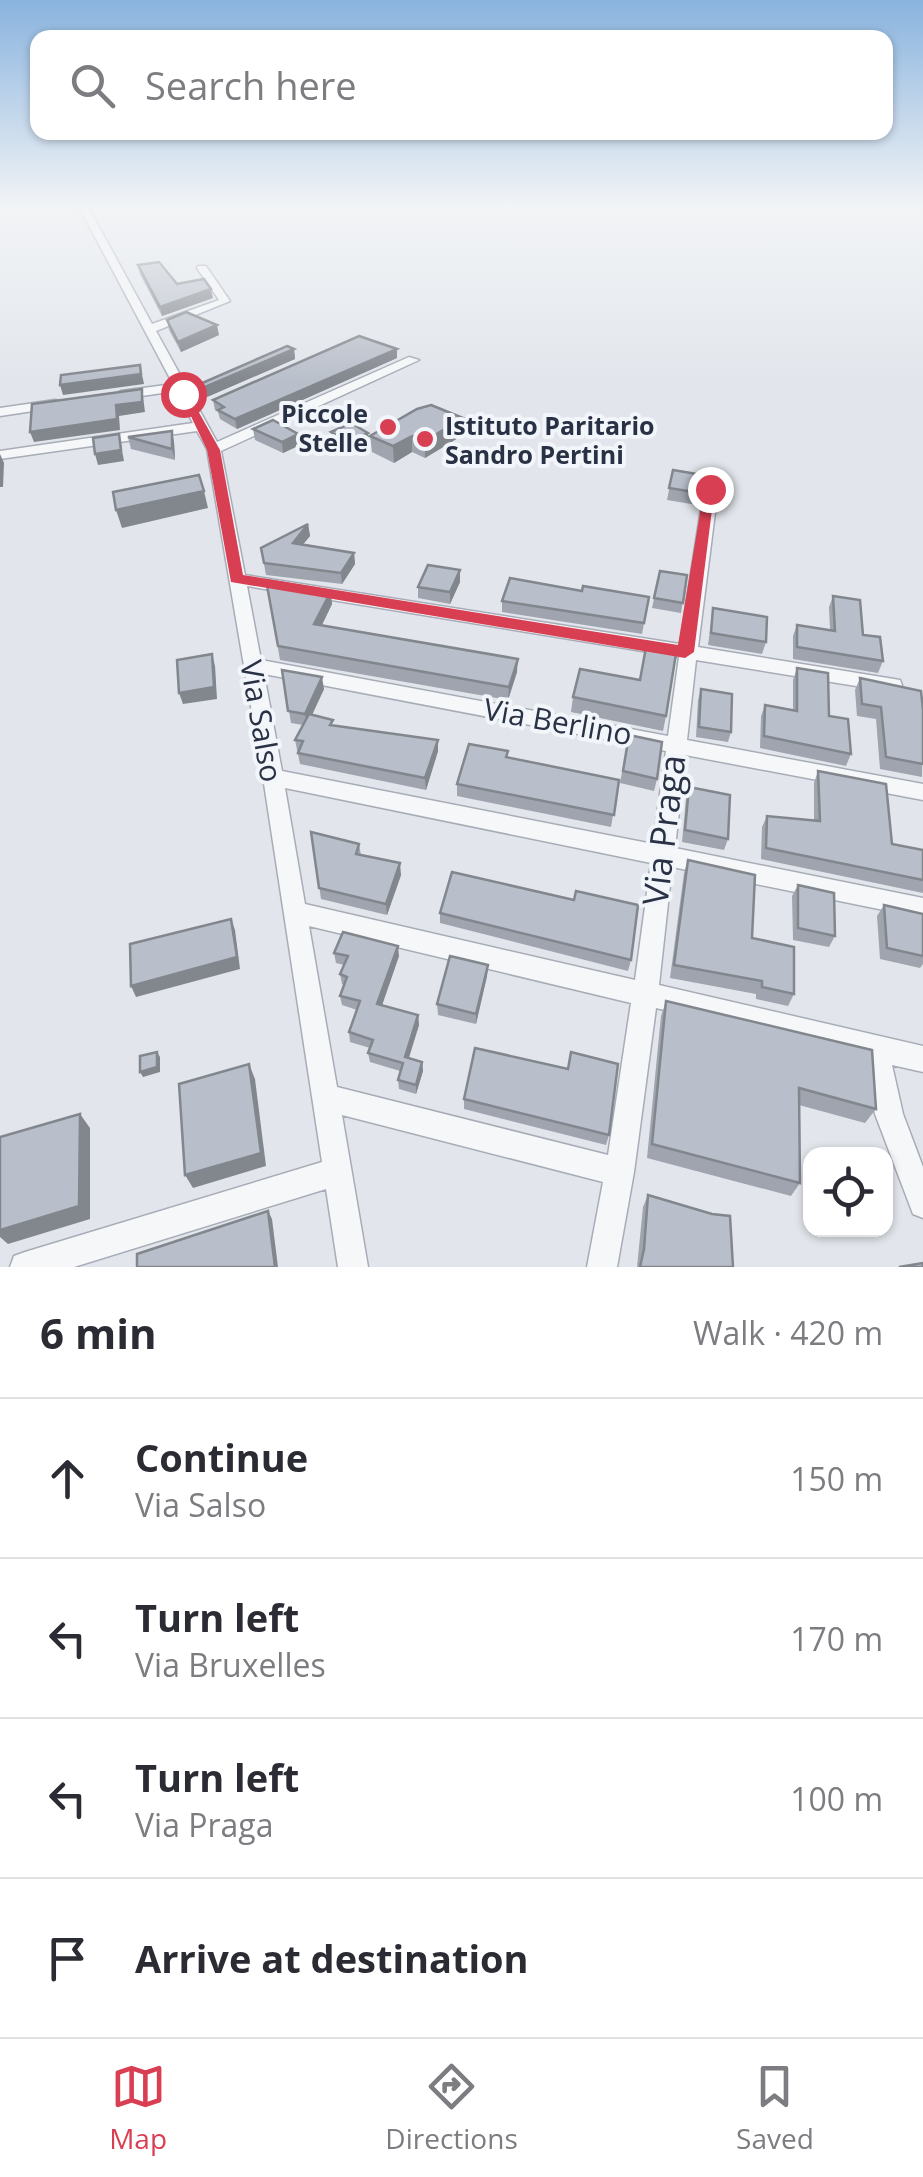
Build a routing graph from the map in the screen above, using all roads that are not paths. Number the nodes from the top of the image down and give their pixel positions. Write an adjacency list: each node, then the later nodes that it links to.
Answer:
1 (113, 264): 3 (street, Via Salso)
2 (202, 268): 3 (street)
3 (148, 330): 5 (street, Via Salso)
4 (413, 360): 10 (street)
5 (180, 387): 6 (street); 9 (street, Via Salso)
6 (108, 397)
7 (72, 402): 8 (street)
8 (0, 412)
9 (202, 413): 10 (street, Via Salso); 11 (street)
10 (214, 450): 13 (street, Via Salso)
11 (0, 455)
12 (710, 489): 14 (street, Via Praga)
13 (236, 578): 14 (street); 15 (street, Via Salso)
14 (685, 652): 16 (street); 17 (street, Via Praga)
15 (252, 665): 17 (street, Via Berlino); 18 (street, Via Salso)
16 (893, 685)
17 (674, 742): 19 (street, Via Berlino); 20 (street, Via Praga)
18 (273, 778): 20 (street); 22 (street, Via Salso)
19 (923, 792)
20 (660, 854): 21 (street); 23 (street, Via Praga)
21 (923, 908)
22 (295, 912): 23 (street); 26 (street, Via Salso)
23 (642, 993): 24 (street); 28 (street, Via Praga)
24 (876, 1048): 25 (street); 29 (street)
25 (918, 1058)
26 (325, 1097): 27 (street, Via Salso); 28 (street)
27 (336, 1172): 30 (street); 31 (street, Via Salso)
28 (620, 1172): 32 (street, Via Praga)
29 (923, 1204)
30 (25, 1267)
31 (352, 1267)
32 (602, 1267)

